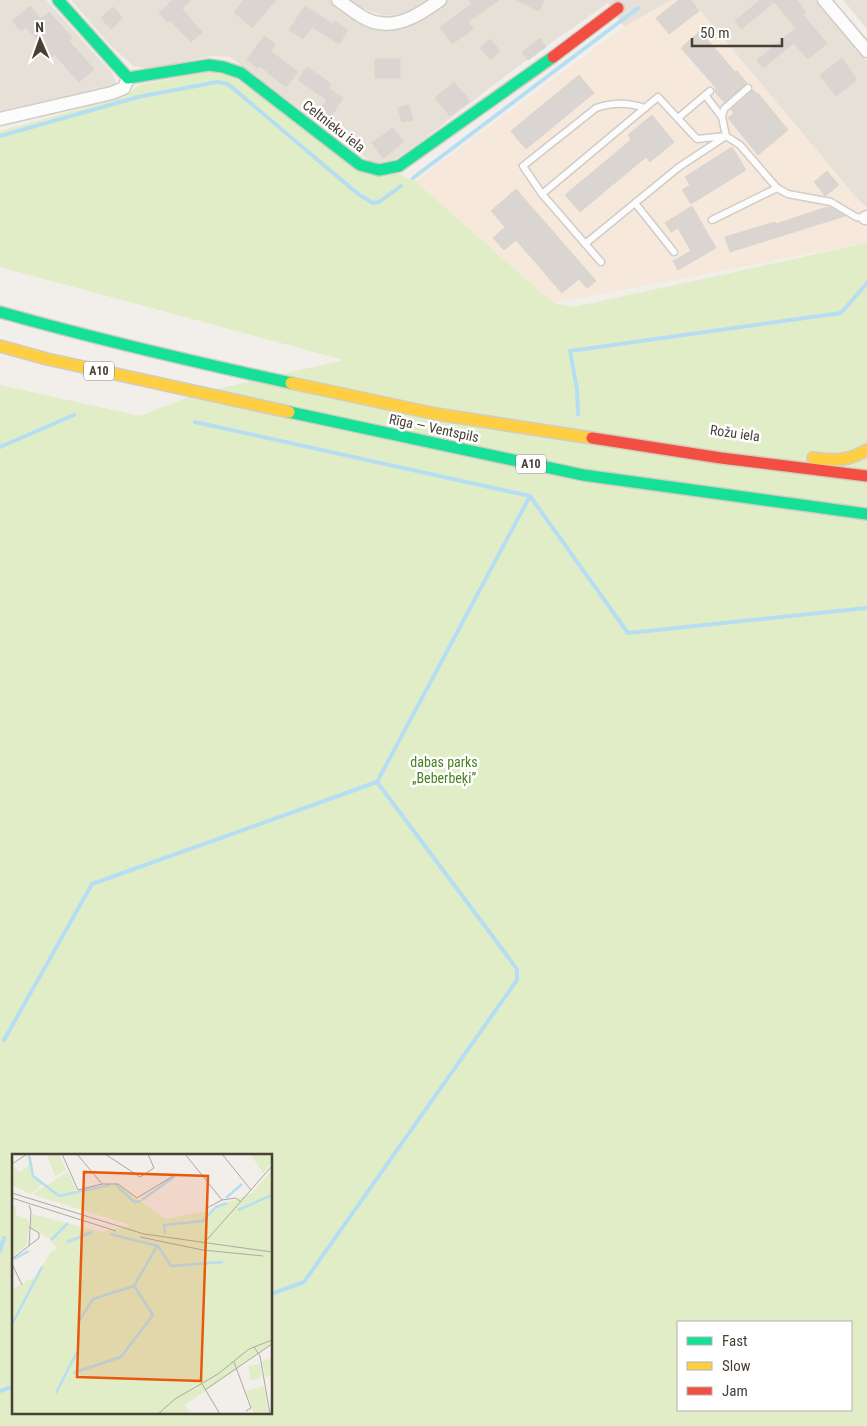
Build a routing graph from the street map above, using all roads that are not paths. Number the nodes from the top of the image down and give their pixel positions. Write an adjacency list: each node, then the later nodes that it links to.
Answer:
1 (58, 0): 7 (main road)
2 (338, 0): 3 (street)
3 (440, 0)
4 (824, 0): 6 (street)
5 (618, 8): 7 (main road, Celtnieku iela)
6 (867, 51)
7 (128, 78): 12 (street)
8 (748, 88): 10 (lane)
9 (644, 108): 11 (lane); 15 (lane); 15 (lane)
10 (722, 117): 11 (lane); 13 (lane)
11 (678, 118): 13 (lane)
12 (0, 119)
13 (726, 136): 14 (lane); 16 (lane)
14 (777, 188): 17 (lane); 18 (lane)
15 (542, 194): 19 (lane)
16 (635, 203): 19 (lane); 20 (lane)
17 (866, 217)
18 (712, 220)
19 (585, 244): 21 (lane)
20 (674, 252)
21 (601, 262)
22 (0, 312): 24 (main road, Rīga — Ventspils / A10)
23 (0, 346): 29 (main road, Rīga — Ventspils / A10)
24 (595, 439): 25 (main road, Rožu iela); 28 (main road, Rīga — Ventspils / A10)
25 (712, 445)
26 (729, 448): 27 (main road, Rožu iela)
27 (867, 450)
28 (867, 476)
29 (867, 514)

